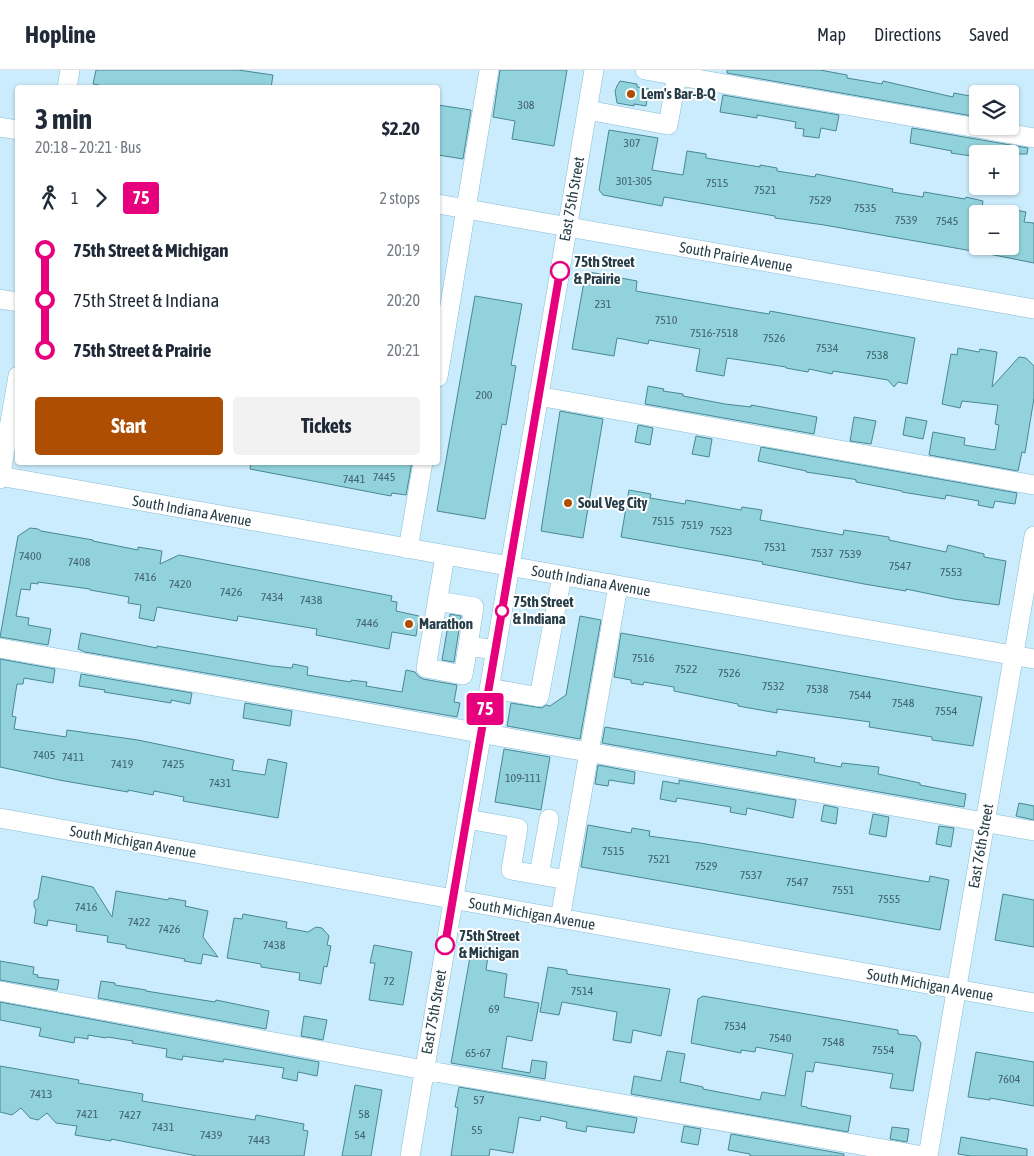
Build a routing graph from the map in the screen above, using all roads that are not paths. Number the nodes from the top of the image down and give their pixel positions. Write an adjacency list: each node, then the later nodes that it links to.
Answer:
1 (70, 70): 6 (street)
2 (489, 70): 12 (street)
3 (594, 70): 7 (street, East 75th Street)
4 (645, 70): 5 (street)
5 (677, 76): 7 (street); 10 (street)
6 (68, 85)
7 (587, 110): 13 (street, East 75th Street)
8 (0, 127): 9 (street)
9 (15, 130)
10 (1034, 138)
11 (440, 204): 12 (street, South Prairie Avenue)
12 (466, 209): 13 (street, South Prairie Avenue); 17 (street)
13 (567, 227): 16 (street, South Prairie Avenue); 19 (street, East 75th Street)
14 (0, 299): 15 (street)
15 (15, 302)
16 (1034, 309)
17 (440, 365)
18 (15, 393): 21 (street)
19 (538, 396): 22 (street); 26 (street, East 75th Street)
20 (422, 465): 24 (street)
21 (0, 477): 24 (street, South Indiana Avenue)
22 (1034, 485)
23 (1034, 536): 33 (street, East 76th Street)
24 (408, 549): 25 (street, South Indiana Avenue)
25 (445, 556): 26 (street, South Indiana Avenue); 29 (street)
26 (509, 567): 27 (street, South Indiana Avenue); 32 (street, East 75th Street)
27 (562, 576): 28 (street, South Indiana Avenue); 35 (street)
28 (618, 586): 33 (street, South Indiana Avenue); 37 (street)
29 (438, 601): 30 (street); 30 (street)
30 (468, 646): 32 (street)
31 (0, 648): 36 (street)
32 (495, 650): 35 (street, East 75th Street)
33 (1014, 656): 34 (street, South Indiana Avenue); 41 (street, East 76th Street)
34 (1034, 659)
35 (489, 688): 36 (street, East 75th Street)
36 (481, 732): 37 (street); 39 (street, East 75th Street)
37 (589, 751): 41 (street); 44 (street)
38 (0, 818): 45 (street, South Michigan Avenue)
39 (467, 819): 43 (street); 45 (street, East 75th Street)
40 (549, 819): 43 (street)
41 (985, 822): 42 (street); 47 (street, East 76th Street)
42 (1034, 831)
43 (539, 875): 44 (street)
44 (566, 880): 46 (street)
45 (453, 900): 46 (street, South Michigan Avenue); 50 (street, East 75th Street)
46 (560, 919): 47 (street, South Michigan Avenue)
47 (957, 990): 49 (street, South Michigan Avenue); 53 (street, East 76th Street)
48 (0, 991): 50 (street)
49 (1034, 1003)
50 (424, 1070): 51 (street, East 75th Street); 52 (street)
51 (410, 1156)
52 (924, 1156)
53 (928, 1156)

